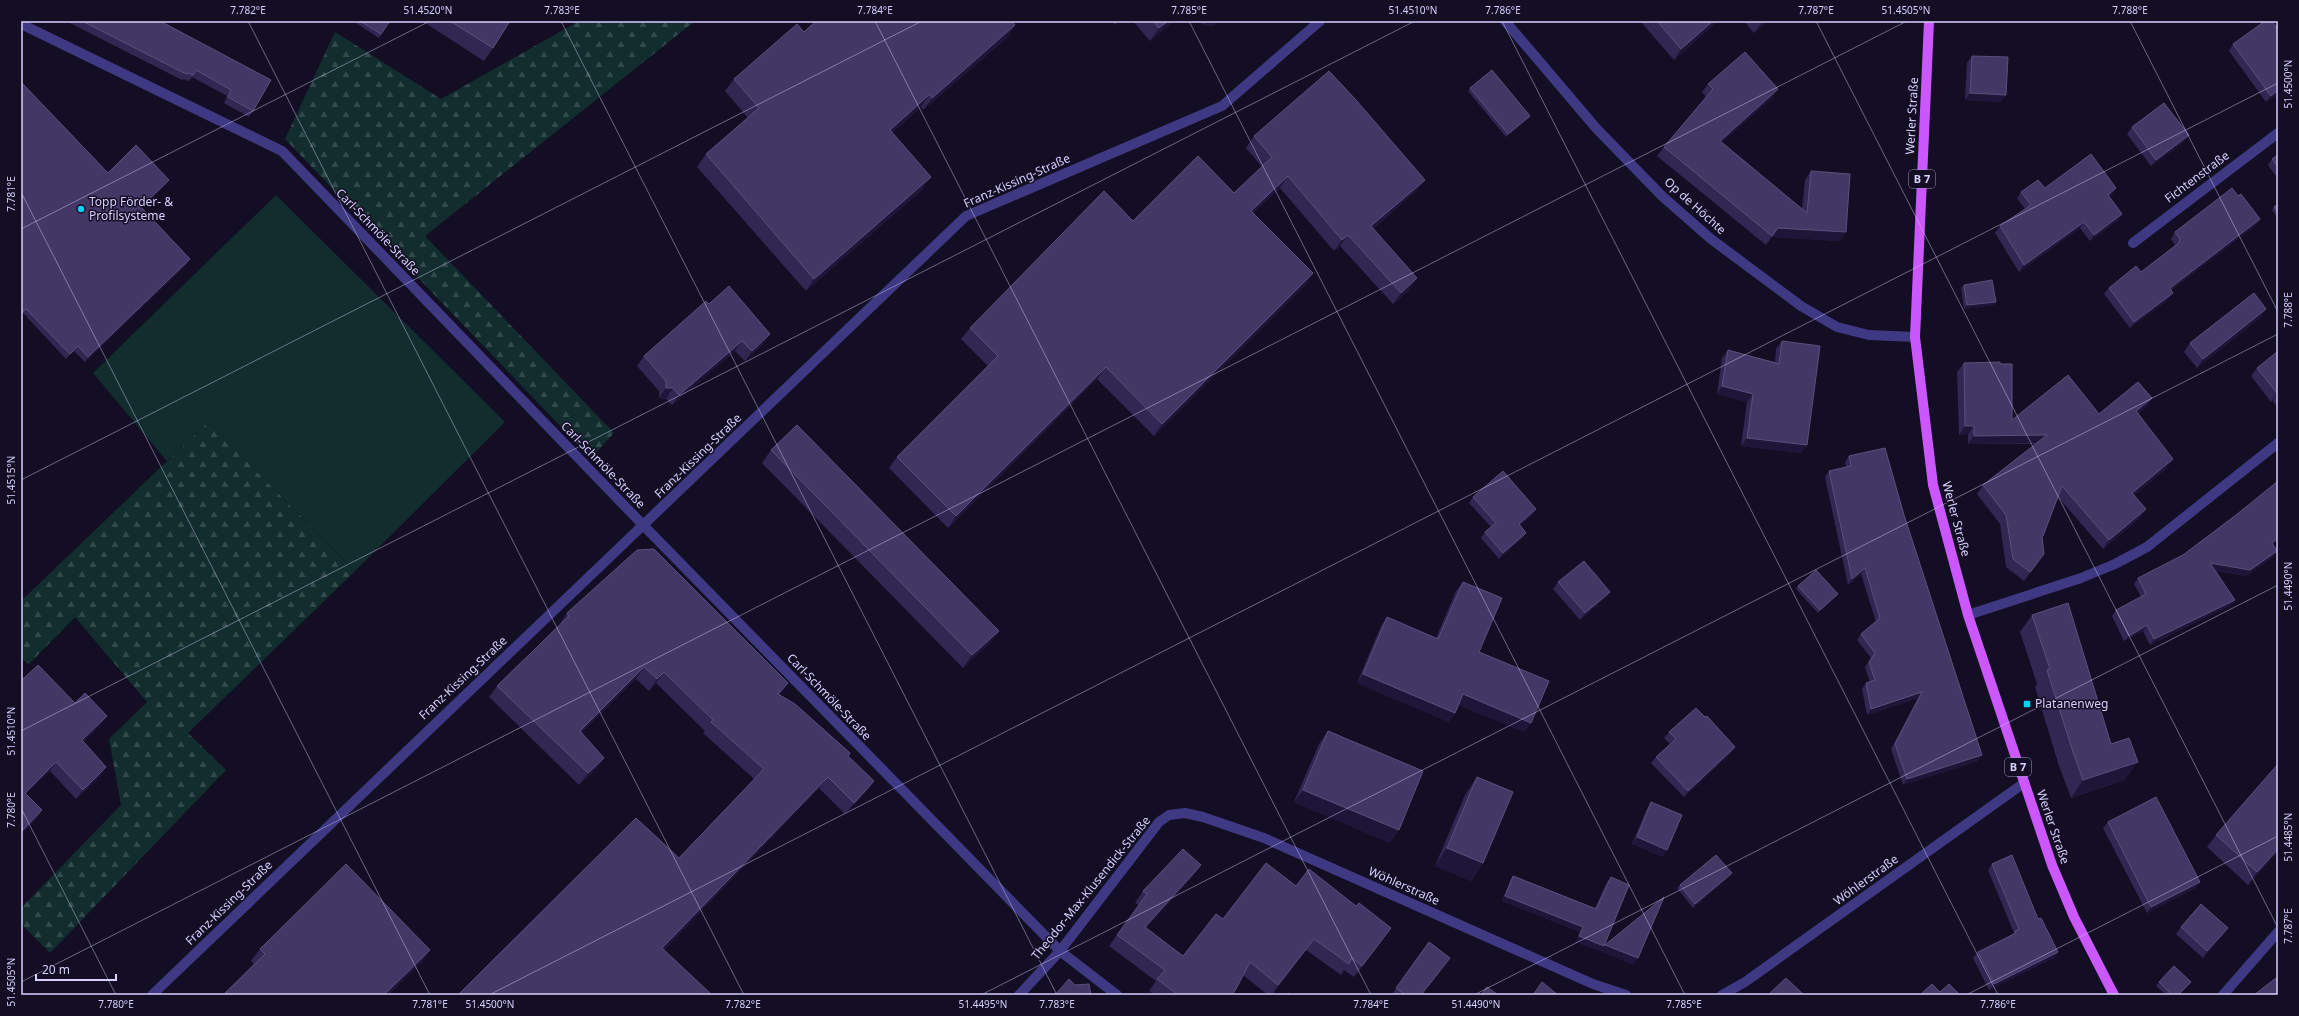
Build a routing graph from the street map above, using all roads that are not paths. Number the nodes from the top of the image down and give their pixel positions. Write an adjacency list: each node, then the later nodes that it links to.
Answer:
1 (1320, 21): 9 (street, Franz-Kissing-Straße)
2 (1504, 21): 7 (street, Op de Höchte)
3 (1929, 21): 7 (main road, Werler Straße / B 7)
4 (21, 24): 9 (street, Carl-Schmöle-Straße)
5 (2278, 133): 6 (street, Fichtenstraße)
6 (2133, 243)
7 (1915, 337): 10 (main road, Werler Straße / B 7)
8 (2278, 443): 10 (street)
9 (644, 526): 14 (street, Carl-Schmöle-Straße); 15 (street, Franz-Kissing-Straße)
10 (1968, 615): 11 (main road, Werler Straße / B 7)
11 (2024, 783): 19 (street, Wöhlerstraße); 20 (main road, Werler Straße / B 7)
12 (1169, 816): 14 (street, Theodor-Max-Klusendick-Straße); 18 (street, Wöhlerstraße)
13 (2278, 932): 21 (street)
14 (1060, 951): 16 (street, Theodor-Max-Klusendick-Straße); 17 (street, Carl-Schmöle-Straße)
15 (152, 995)
16 (1018, 995)
17 (1117, 995)
18 (1626, 995)
19 (1722, 995)
20 (2114, 995)
21 (2223, 995)

